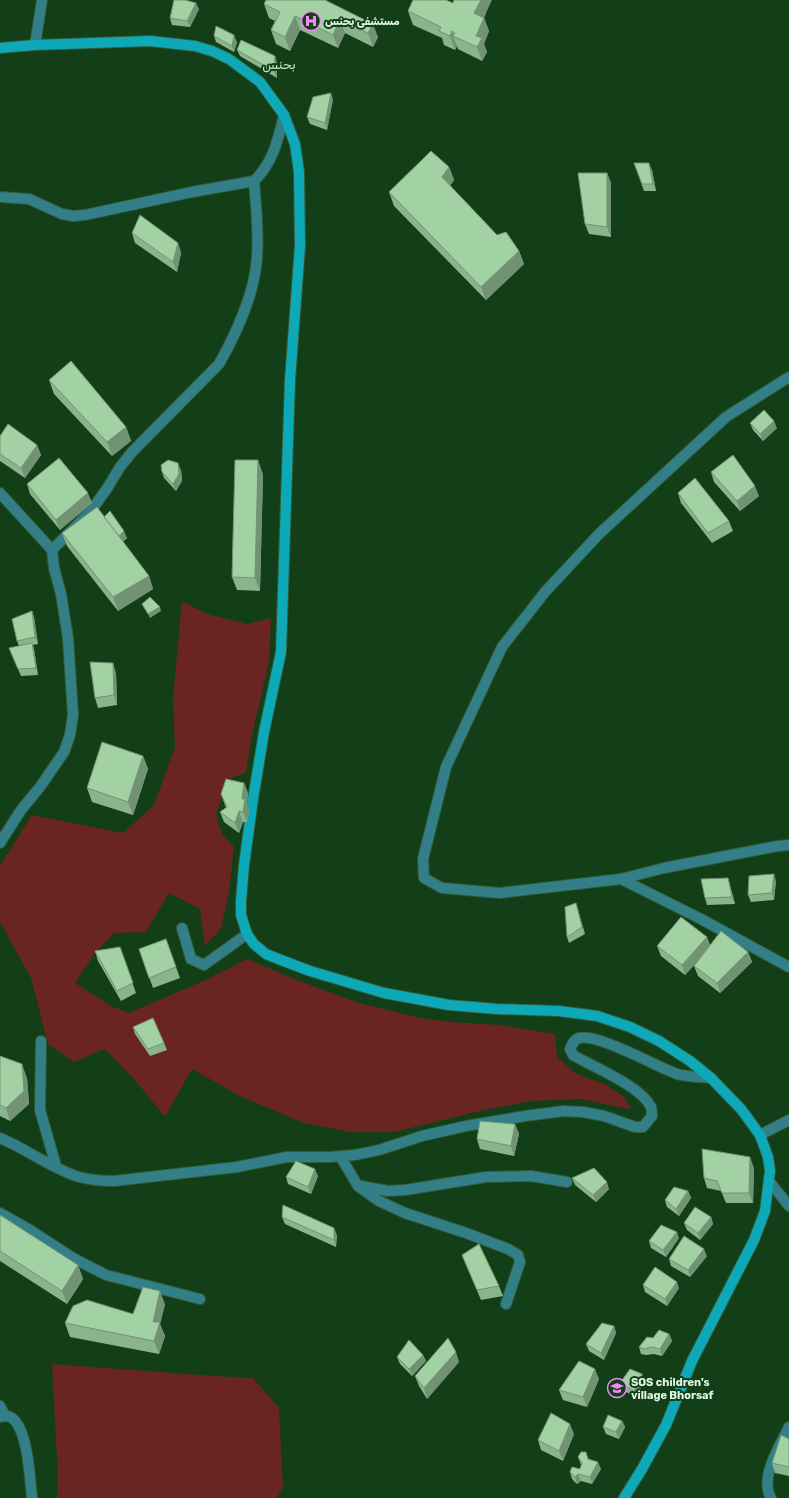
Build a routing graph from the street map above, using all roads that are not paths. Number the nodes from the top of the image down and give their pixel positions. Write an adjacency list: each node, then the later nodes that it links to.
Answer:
1 (42, 0): 2 (street)
2 (35, 45): 3 (main road); 4 (main road)
3 (0, 48)
4 (284, 115): 5 (street); 14 (main road)
5 (254, 181): 6 (street); 9 (street)
6 (0, 196)
7 (789, 377): 12 (street)
8 (0, 493): 9 (street)
9 (52, 550): 10 (street)
10 (0, 842)
11 (789, 845): 12 (street)
12 (621, 879): 15 (street)
13 (182, 928): 14 (street)
14 (247, 934): 17 (main road)
15 (789, 967)
16 (42, 1041): 22 (street)
17 (711, 1078): 19 (main road); 21 (street)
18 (789, 1120): 19 (street)
19 (760, 1135): 23 (main road)
20 (0, 1138): 22 (street)
21 (340, 1156): 22 (street); 25 (street)
22 (56, 1166)
23 (769, 1181): 26 (street); 34 (main road)
24 (567, 1182): 25 (street)
25 (358, 1186): 29 (street)
26 (789, 1206)
27 (0, 1214): 28 (street)
28 (200, 1299)
29 (506, 1304)
30 (0, 1406): 31 (street)
31 (2, 1416): 33 (street)
32 (789, 1427): 35 (street)
33 (32, 1498)
34 (624, 1498)
35 (771, 1498)

